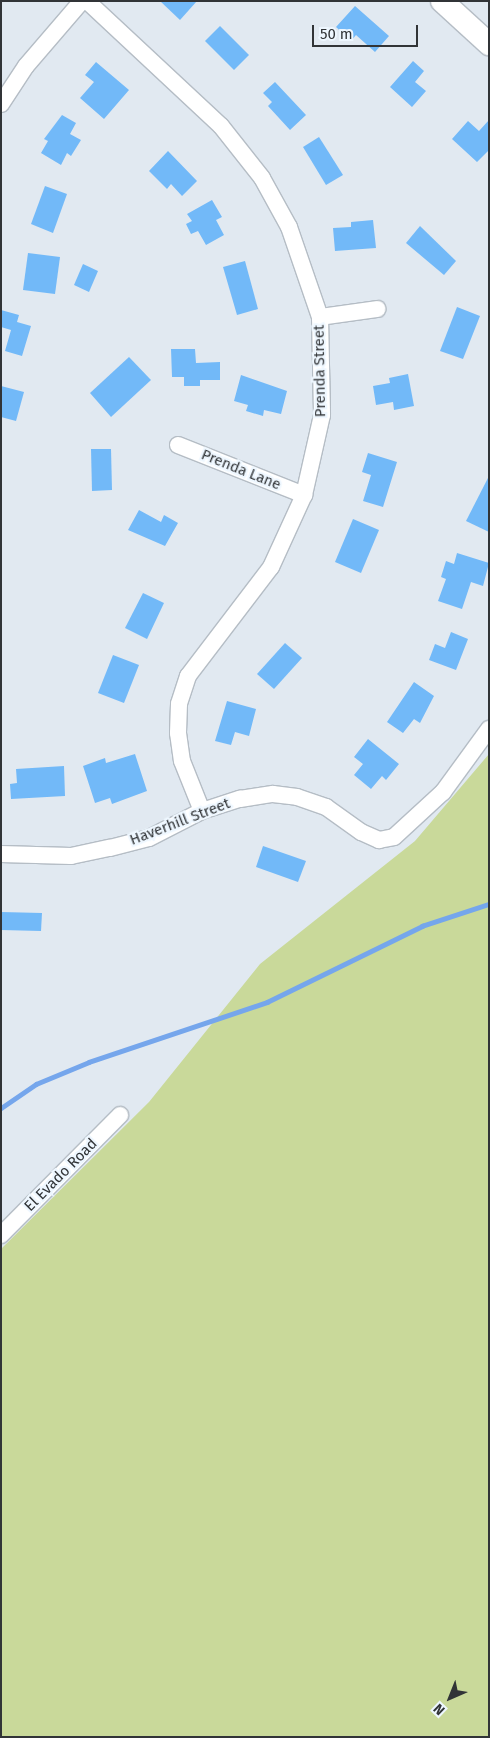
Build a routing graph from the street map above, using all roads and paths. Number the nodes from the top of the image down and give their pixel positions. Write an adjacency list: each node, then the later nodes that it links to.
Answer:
1 (82, 1): 5 (street)
2 (88, 1): 7 (street, Prenda Street)
3 (447, 3): 4 (street)
4 (489, 44)
5 (1, 104)
6 (377, 309): 7 (street)
7 (320, 317): 9 (street, Prenda Street)
8 (178, 445): 9 (street, Prenda Lane)
9 (304, 495): 11 (street, Prenda Street)
10 (489, 729): 11 (street, Haverhill Street)
11 (202, 812): 12 (street, Haverhill Street)
12 (1, 854)
13 (120, 1114): 14 (street, El Evado Road)
14 (1, 1235)

